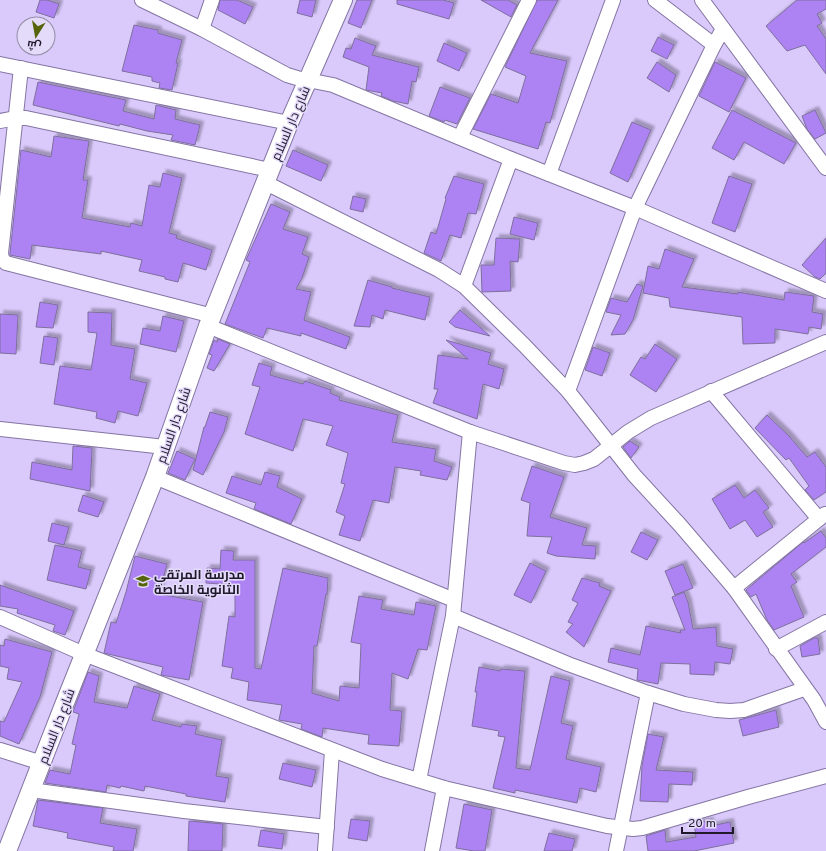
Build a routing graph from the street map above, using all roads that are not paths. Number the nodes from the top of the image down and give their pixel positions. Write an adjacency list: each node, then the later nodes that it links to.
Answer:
1 (142, 0): 8 (street)
2 (212, 0): 8 (street)
3 (343, 0): 13 (street, شارع دار السلام)
4 (529, 0): 17 (street)
5 (613, 0): 20 (street)
6 (655, 0): 10 (street)
7 (702, 0): 9 (street)
8 (202, 29): 13 (street)
9 (723, 29): 10 (street); 19 (street)
10 (714, 45): 22 (street)
11 (0, 64): 12 (street)
12 (21, 68): 14 (street); 16 (street)
13 (308, 80): 16 (street, شارع دار السلام); 17 (street)
14 (16, 118): 15 (street); 21 (street); 25 (street)
15 (0, 121)
16 (289, 123): 21 (street, شارع دار السلام)
17 (460, 137): 18 (street)
18 (511, 159): 20 (street); 23 (street)
19 (826, 168)
20 (549, 174): 22 (street)
21 (268, 177): 23 (street); 25 (street, شارع دار السلام)
22 (634, 208): 24 (street); 27 (street)
23 (464, 286): 27 (street)
24 (826, 291)
25 (210, 321): 30 (street); 32 (street, شارع دار السلام)
26 (826, 342): 28 (street)
27 (568, 391): 31 (street)
28 (711, 391): 31 (street); 34 (street)
29 (0, 429): 32 (street)
30 (470, 432): 31 (street); 36 (street)
31 (610, 446): 35 (street)
32 (165, 447): 33 (street, شارع دار السلام)
33 (155, 477): 36 (street); 41 (street, شارع دار السلام)
34 (822, 516): 35 (street)
35 (734, 588): 40 (street)
36 (454, 600): 37 (street)
37 (453, 616): 43 (street); 50 (street)
38 (0, 617): 41 (street)
39 (826, 622): 40 (street)
40 (776, 649): 42 (street)
41 (84, 654): 47 (street); 48 (street, شارع دار السلام)
42 (804, 689): 43 (street); 44 (street)
43 (648, 693): 54 (street)
44 (820, 698): 45 (street)
45 (826, 722)
46 (0, 750): 48 (street)
47 (332, 751): 50 (street); 53 (street)
48 (42, 763): 52 (street, شارع دار السلام)
49 (826, 776): 54 (street)
50 (419, 780): 51 (street)
51 (444, 788): 54 (street); 57 (street)
52 (31, 790): 53 (street); 55 (street, شارع دار السلام)
53 (327, 827): 56 (street)
54 (620, 828): 58 (street)
55 (8, 851)
56 (325, 851)
57 (432, 851)
58 (616, 851)

